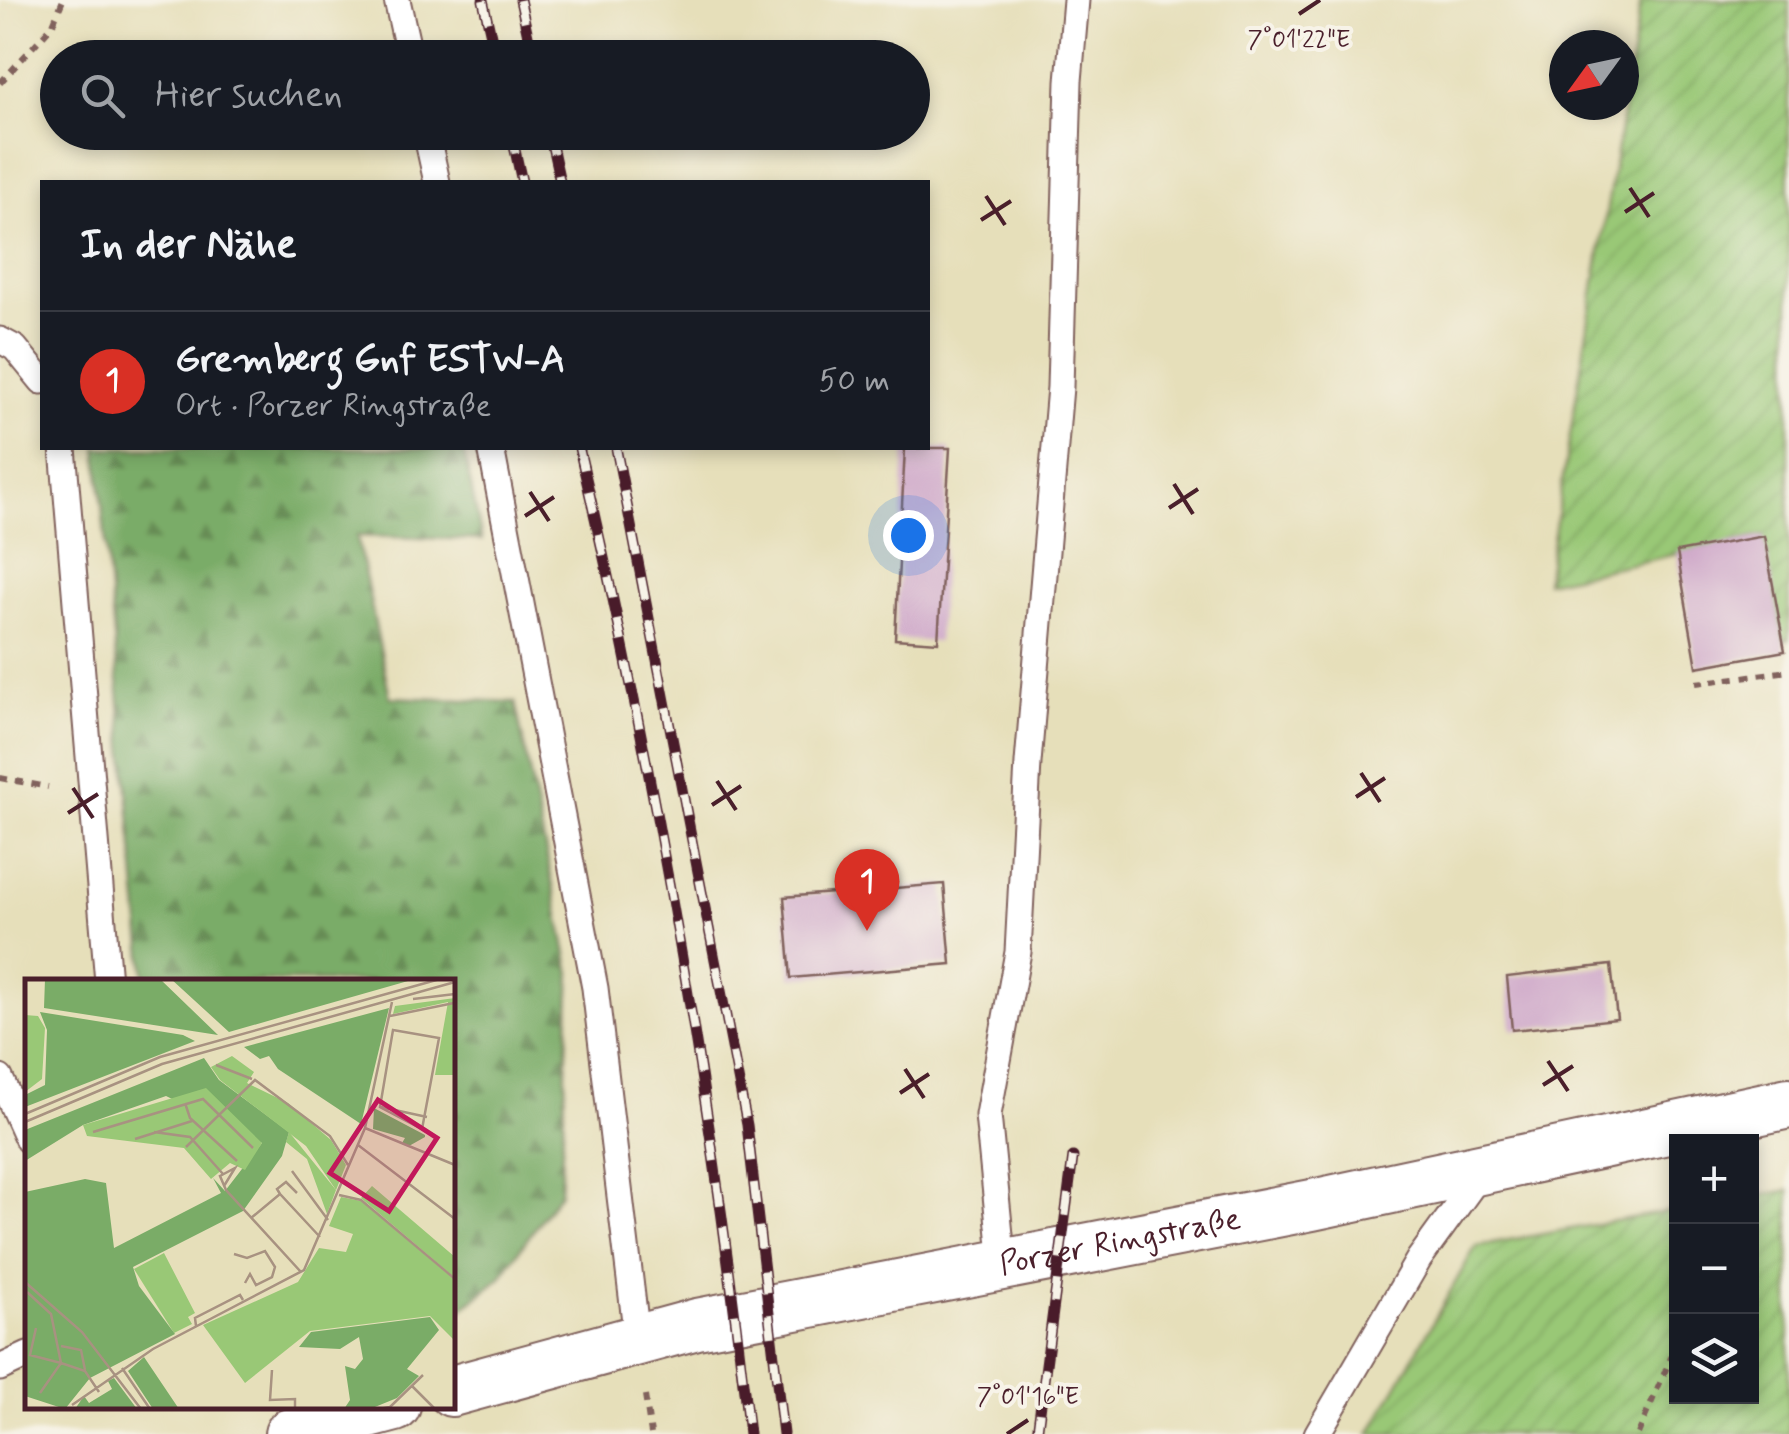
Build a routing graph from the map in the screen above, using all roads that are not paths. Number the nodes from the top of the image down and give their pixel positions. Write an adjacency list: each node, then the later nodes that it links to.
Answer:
1 (397, 0): 3 (lane)
2 (1076, 0): 15 (lane)
3 (406, 40)
4 (430, 150): 5 (lane)
5 (437, 180)
6 (0, 340): 7 (lane)
7 (40, 378)
8 (63, 450): 10 (lane)
9 (491, 450): 16 (lane)
10 (108, 979)
11 (0, 1078): 13 (lane)
12 (1789, 1103): 14 (street, Porzer Ringstraße)
13 (25, 1133)
14 (1485, 1168): 15 (street, Porzer Ringstraße); 22 (lane)
15 (1004, 1265): 16 (street, Porzer Ringstraße)
16 (636, 1338): 19 (street, Porzer Ringstraße)
17 (25, 1356): 18 (lane)
18 (0, 1368)
19 (455, 1389)
20 (385, 1409): 21 (street)
21 (290, 1434)
22 (1317, 1434)

